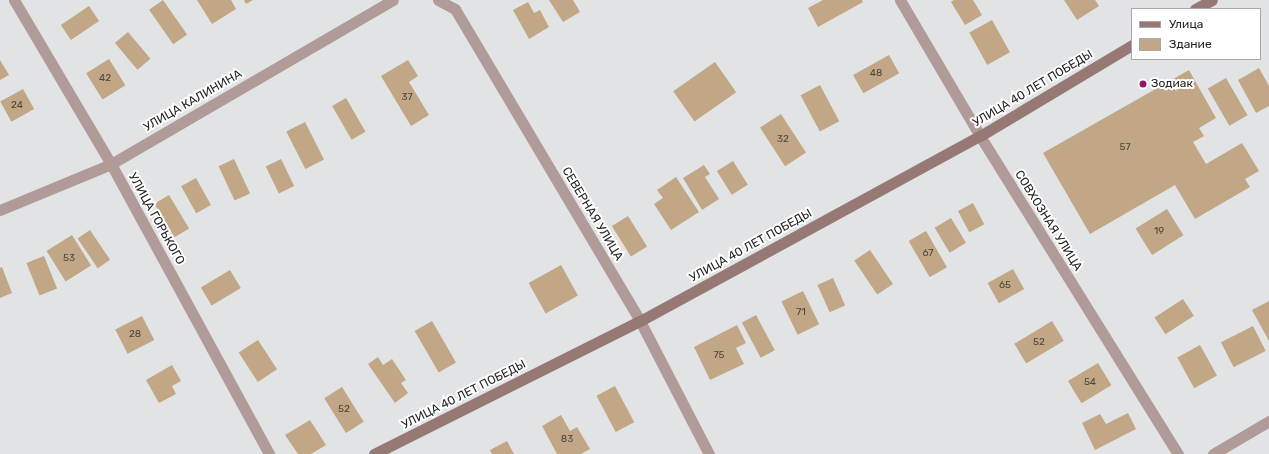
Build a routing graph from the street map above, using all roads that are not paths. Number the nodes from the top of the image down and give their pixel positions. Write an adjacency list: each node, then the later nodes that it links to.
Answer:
1 (14, 0): 9 (street, УЛИЦА ГОРЬКОГО)
2 (393, 0): 9 (street, УЛИЦА КАЛИНИНА)
3 (438, 0): 11 (street, СЕВЕРНАЯ УЛИЦА)
4 (900, 0): 8 (street, СОВХОЗНАЯ УЛИЦА)
5 (1212, 0): 6 (main road)
6 (1197, 8)
7 (1131, 46): 8 (main road, УЛИЦА 40 ЛЕТ ПОБЕДЫ)
8 (980, 136): 11 (main road, УЛИЦА 40 ЛЕТ ПОБЕДЫ); 16 (street, СОВХОЗНАЯ УЛИЦА)
9 (111, 164): 10 (street, УЛИЦА КАЛИНИНА); 13 (street, УЛИЦА ГОРЬКОГО)
10 (0, 210)
11 (640, 321): 14 (main road, УЛИЦА 40 ЛЕТ ПОБЕДЫ); 15 (street, СЕВЕРНАЯ УЛИЦА)
12 (1269, 421): 17 (street)
13 (269, 454)
14 (374, 454)
15 (709, 454)
16 (1178, 454)
17 (1213, 454)

